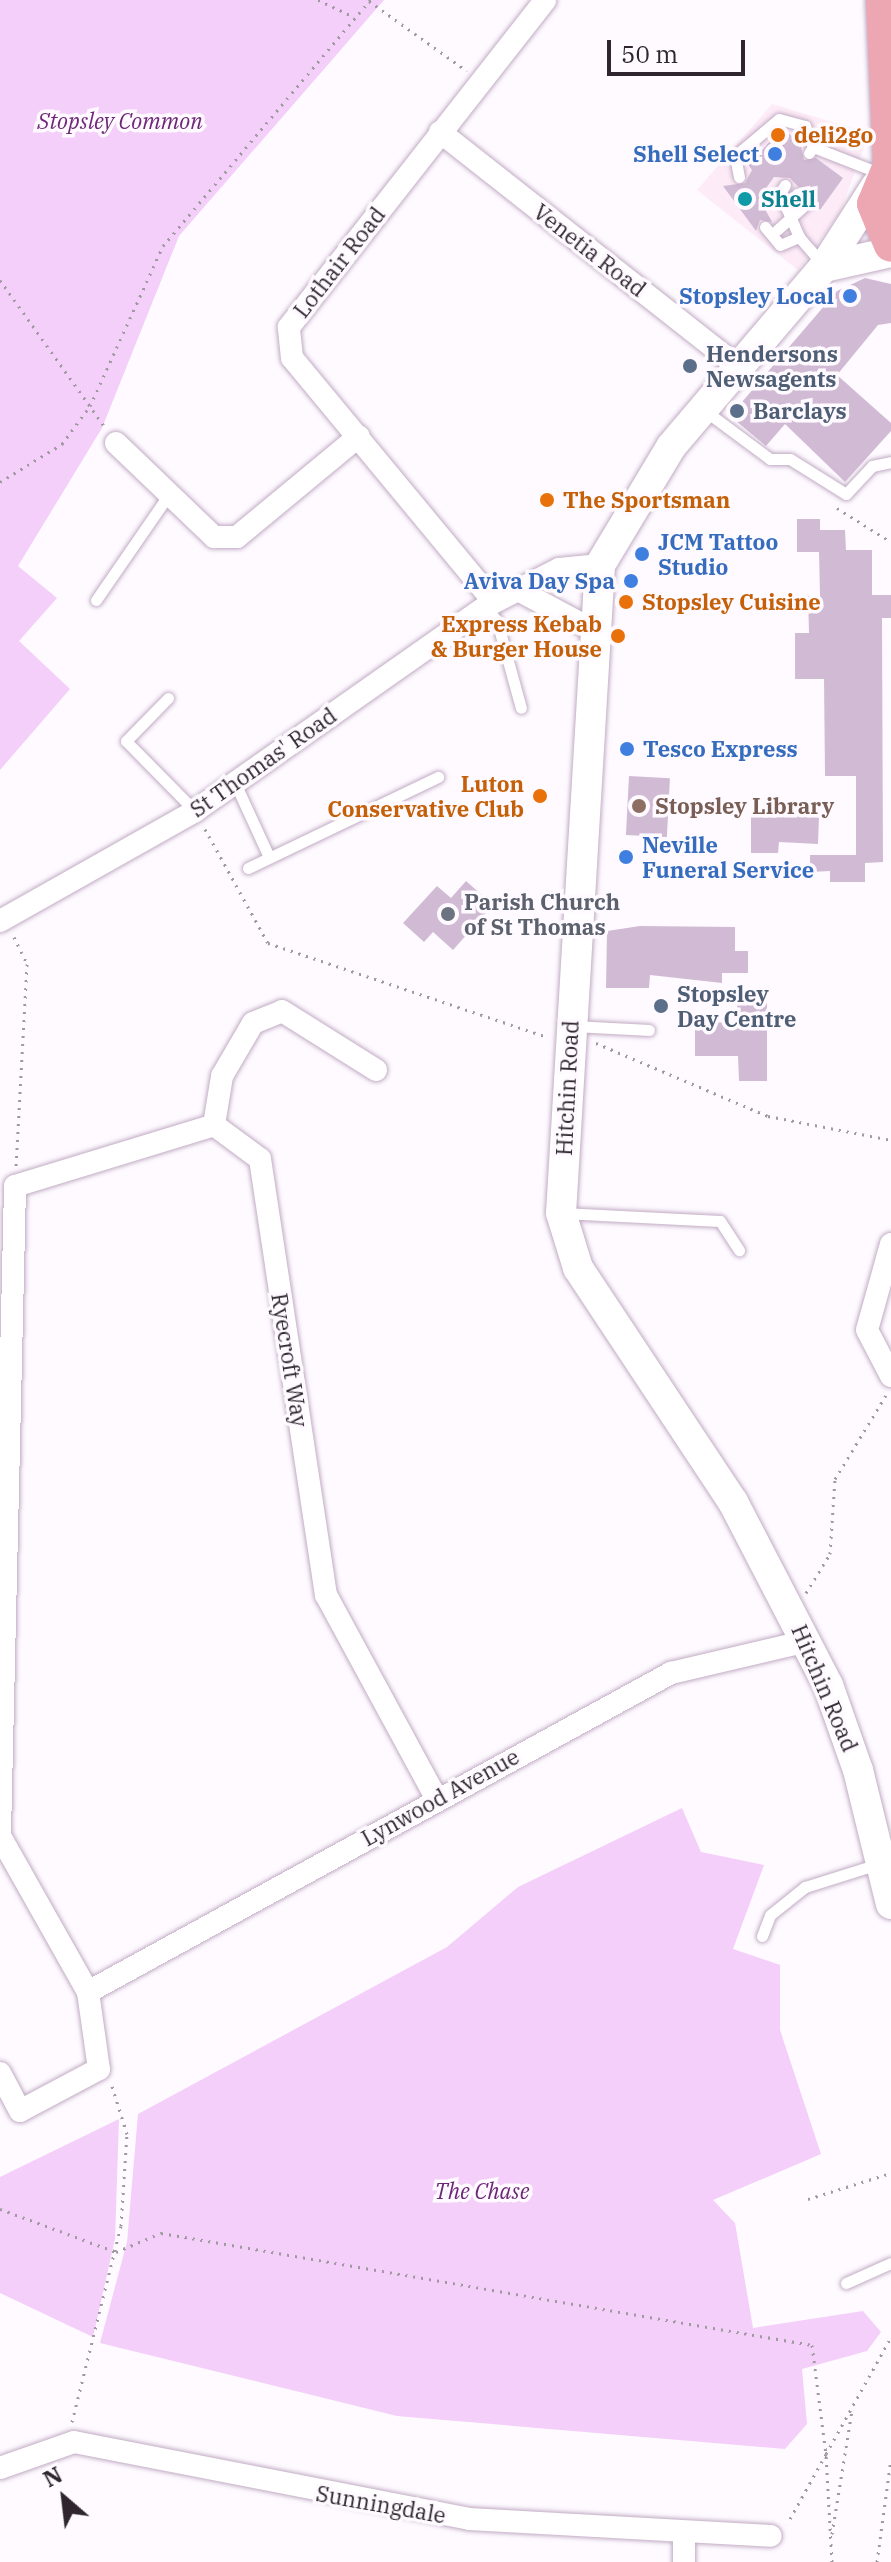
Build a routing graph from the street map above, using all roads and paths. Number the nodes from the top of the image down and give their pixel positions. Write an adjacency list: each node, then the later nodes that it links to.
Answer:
1 (318, 0): 5 (path)
2 (369, 0): 5 (path); 6 (path)
3 (545, 0): 6 (street, Lothair Road)
4 (883, 0): 10 (main road)
5 (354, 17): 23 (path)
6 (480, 81): 7 (street, Lothair Road)
7 (440, 132): 22 (street, Venetia Road); 25 (street, Lothair Road)
8 (840, 158): 9 (lane); 10 (lane); 11 (lane)
9 (832, 170)
10 (885, 172): 18 (main road); 20 (street, Hitchin Road)
11 (739, 177)
12 (785, 185): 15 (lane)
13 (797, 194): 15 (lane)
14 (808, 202): 16 (lane)
15 (786, 208): 16 (lane)
16 (792, 222): 17 (lane); 17 (lane)
17 (799, 237): 20 (lane)
18 (891, 245)
19 (891, 252): 20 (street)
20 (824, 267): 22 (street, Hitchin Road)
21 (0, 280): 23 (path)
22 (740, 368): 24 (street, Hitchin Road)
23 (90, 406): 26 (path); 28 (path)
24 (704, 410): 27 (lane); 32 (street, Hitchin Road)
25 (359, 436): 29 (street); 35 (street, Lothair Road)
26 (116, 443): 29 (street)
27 (891, 462)
28 (0, 482)
29 (167, 497): 34 (lane)
30 (831, 503): 31 (path)
31 (891, 542)
32 (600, 565): 33 (street, St Thomas' Road); 36 (street, Hitchin Road)
33 (518, 590): 35 (street, St Thomas' Road); 36 (street)
34 (96, 600)
35 (489, 604): 38 (lane); 40 (street, St Thomas' Road)
36 (591, 629): 46 (street, Hitchin Road)
37 (168, 698): 41 (lane)
38 (521, 708)
39 (438, 777): 42 (lane)
40 (235, 783): 41 (street, St Thomas' Road); 42 (lane)
41 (195, 811): 44 (street, St Thomas' Road); 46 (path)
42 (269, 857): 43 (lane)
43 (248, 868)
44 (3, 920): 50 (path)
45 (649, 1030): 46 (lane)
46 (576, 1037): 49 (path); 51 (street, Hitchin Road)
47 (376, 1070): 48 (street)
48 (214, 1125): 50 (street); 58 (street, Ryecroft Way)
49 (891, 1140)
50 (15, 1186): 60 (street)
51 (561, 1213): 53 (lane); 56 (street, Hitchin Road)
52 (891, 1244): 54 (street)
53 (739, 1250)
54 (891, 1376)
55 (891, 1389): 56 (path)
56 (788, 1603): 57 (street, Hitchin Road)
57 (807, 1641): 58 (street, Lynwood Avenue); 59 (street, Hitchin Road)
58 (436, 1798): 64 (street, Lynwood Avenue)
59 (883, 1829): 61 (street, Hitchin Road)
60 (0, 1834): 64 (street)
61 (883, 1862): 62 (street, Hitchin Road); 63 (lane)
62 (891, 1904)
63 (762, 1936)
64 (88, 1992): 65 (street)
65 (99, 2069): 66 (street); 70 (path)
66 (0, 2073)
67 (891, 2173): 68 (path)
68 (808, 2199)
69 (0, 2209): 70 (path)
70 (116, 2252): 75 (path); 76 (path)
71 (891, 2263): 72 (lane)
72 (846, 2283)
73 (891, 2337): 74 (path)
74 (852, 2407): 76 (path); 81 (path)
75 (74, 2442): 78 (street); 79 (street, Sunningdale)
76 (826, 2454): 80 (path); 81 (path)
77 (891, 2459): 84 (path)
78 (0, 2468)
79 (684, 2535): 80 (street, Sunningdale); 82 (street)
80 (771, 2536)
81 (831, 2540): 83 (path)
82 (684, 2562)
83 (832, 2562)
84 (877, 2562)

